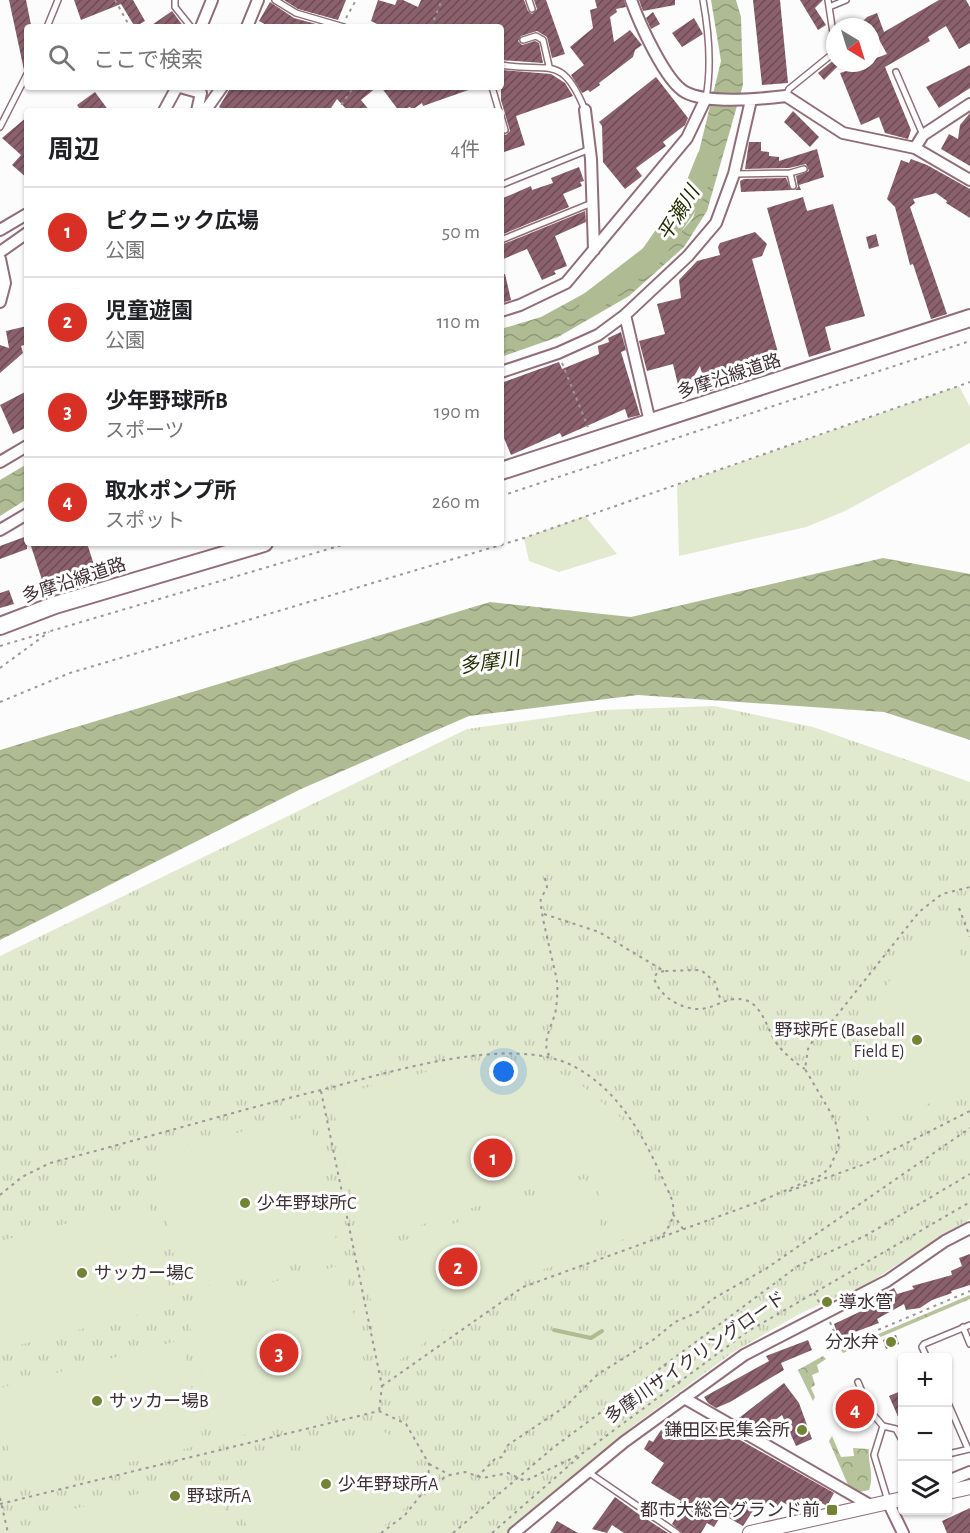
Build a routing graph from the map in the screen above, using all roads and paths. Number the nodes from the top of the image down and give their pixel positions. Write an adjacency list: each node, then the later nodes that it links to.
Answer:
1 (58, 0): 17 (lane)
2 (115, 0): 18 (path)
3 (175, 0): 19 (lane)
4 (212, 0): 20 (street)
5 (258, 0): 21 (street)
6 (356, 0): 23 (path)
7 (442, 0): 24 (path)
8 (529, 0): 15 (lane)
9 (631, 0): 37 (street)
10 (703, 0): 37 (lane)
11 (828, 0): 14 (lane)
12 (846, 0): 14 (lane)
13 (278, 1): 22 (lane)
14 (829, 7): 16 (lane)
15 (532, 9)
16 (831, 18)
17 (48, 24)
18 (128, 24)
19 (189, 24)
20 (202, 24)
21 (248, 24)
22 (332, 24)
23 (344, 24)
24 (432, 24)
25 (523, 40): 28 (lane)
26 (826, 59): 36 (lane)
27 (504, 65): 28 (lane)
28 (549, 66): 45 (lane)
29 (896, 72): 49 (lane)
30 (24, 80): 47 (lane)
31 (176, 90): 40 (street)
32 (205, 90): 41 (street)
33 (220, 90): 42 (street)
34 (350, 90): 43 (path)
35 (493, 90): 44 (lane)
36 (786, 96): 38 (street); 50 (street)
37 (709, 97): 38 (street); 63 (street)
38 (748, 100): 54 (street)
39 (970, 104): 49 (street)
40 (166, 108)
41 (198, 108)
42 (207, 108)
43 (339, 108)
44 (499, 108)
45 (585, 110): 51 (street)
46 (504, 126): 48 (lane)
47 (0, 127)
48 (505, 130)
49 (923, 135): 50 (street)
50 (915, 148): 55 (street)
51 (590, 149): 56 (lane); 58 (street)
52 (804, 169): 53 (lane)
53 (790, 173): 54 (lane); 57 (lane)
54 (734, 174): 69 (street)
55 (970, 180)
56 (504, 184)
57 (793, 186)
58 (592, 203): 62 (lane); 63 (street)
59 (24, 216): 60 (street)
60 (0, 230)
61 (24, 235): 64 (street)
62 (504, 239)
63 (594, 250): 68 (street)
64 (0, 252)
65 (0, 259): 66 (street)
66 (2, 292): 67 (street)
67 (0, 302)
68 (504, 309)
69 (626, 315): 72 (street); 75 (street)
70 (970, 318): 75 (main road, 多摩沿線道路)
71 (970, 341): 80 (path)
72 (558, 353): 73 (street); 76 (path)
73 (504, 371)
74 (970, 382): 83 (path)
75 (650, 422): 76 (main road, 多摩沿線道路)
76 (594, 441): 79 (main road, 多摩沿線道路)
77 (24, 448): 78 (street)
78 (0, 462)
79 (504, 470)
80 (504, 495)
81 (24, 516): 82 (street)
82 (0, 530)
83 (504, 544)
84 (254, 546): 87 (main road, 多摩沿線道路)
85 (339, 546): 88 (path)
86 (497, 546): 91 (path)
87 (0, 626)
88 (51, 631): 89 (path); 90 (path)
89 (0, 646)
90 (0, 668)
91 (0, 702)
92 (545, 878): 95 (path)
93 (970, 886): 100 (path)
94 (959, 908): 96 (path)
95 (544, 914): 97 (path); 99 (path)
96 (970, 937)
97 (664, 971): 98 (path); 98 (path)
98 (721, 1001): 100 (path)
99 (550, 1057): 101 (path); 108 (path)
100 (805, 1069): 106 (path)
101 (321, 1090): 105 (path); 122 (path)
102 (970, 1112): 106 (path)
103 (970, 1128): 135 (path)
104 (970, 1174): 119 (path)
105 (0, 1195)
106 (763, 1200): 110 (path)
107 (970, 1202): 113 (path, 多摩川サイクリングロード)
108 (673, 1214): 110 (path); 111 (path)
109 (970, 1228): 114 (street)
110 (683, 1229): 111 (path)
111 (661, 1237): 122 (path)
112 (970, 1291): 114 (path)
113 (813, 1292): 114 (path); 120 (path, 多摩川サイクリングロード)
114 (825, 1312): 123 (street)
115 (970, 1324): 116 (lane)
116 (963, 1327): 117 (lane); 118 (lane)
117 (970, 1344)
118 (925, 1353)
119 (664, 1364): 120 (path); 136 (path)
120 (679, 1382): 129 (path, 多摩川サイクリングロード)
121 (858, 1382): 126 (lane)
122 (382, 1386): 125 (path)
123 (684, 1398): 132 (street); 145 (street)
124 (950, 1407): 128 (lane)
125 (379, 1411): 131 (path); 144 (path)
126 (884, 1426): 127 (lane); 143 (lane)
127 (898, 1432)
128 (969, 1449): 130 (lane)
129 (583, 1453): 136 (path, 多摩川サイクリングロード); 150 (path)
130 (952, 1453)
131 (429, 1464): 134 (path, 多摩川サイクリングロード); 138 (path)
132 (587, 1471): 151 (street); 152 (lane)
133 (970, 1472): 137 (street)
134 (450, 1475): 135 (path, 多摩川サイクリングロード); 138 (path)
135 (477, 1477): 136 (path, 多摩川サイクリングロード)
136 (517, 1478): 149 (path)
137 (952, 1479)
138 (428, 1486): 148 (path)
139 (970, 1487): 140 (street)
140 (952, 1491)
141 (0, 1498): 144 (path)
142 (898, 1500): 143 (street)
143 (888, 1502): 145 (street); 154 (street)
144 (0, 1504): 147 (path)
145 (870, 1505): 146 (street)
146 (773, 1530): 153 (street)
147 (8, 1533)
148 (381, 1533)
149 (453, 1533)
150 (492, 1533)
151 (514, 1533)
152 (678, 1533)
153 (750, 1533)
154 (903, 1533)

